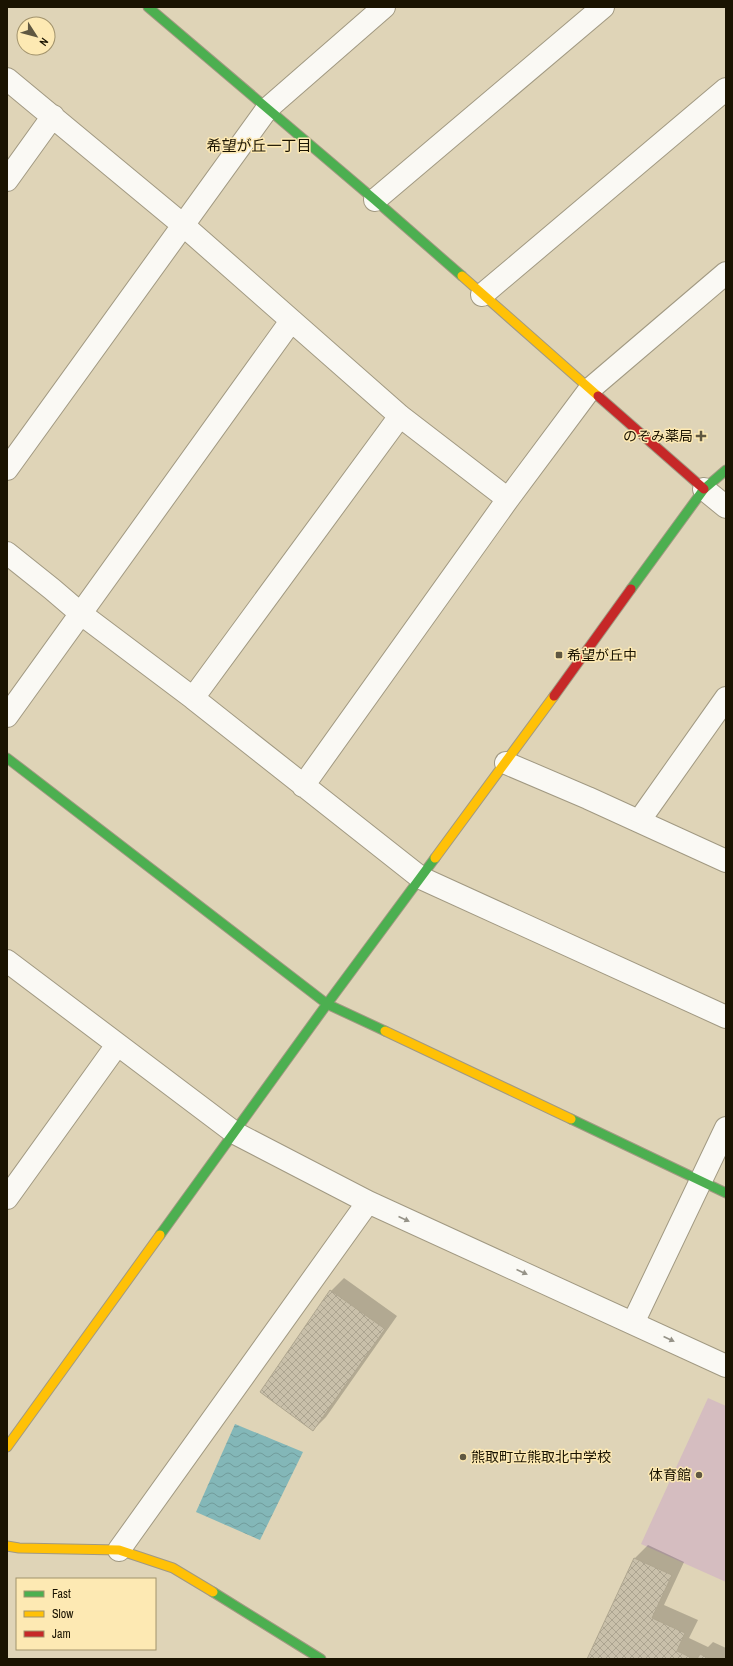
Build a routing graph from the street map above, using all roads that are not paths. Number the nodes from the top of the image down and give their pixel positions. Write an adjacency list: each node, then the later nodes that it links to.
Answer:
1 (384, 7): 6 (street)
2 (603, 7): 9 (street)
3 (159, 10): 6 (street)
4 (7, 79): 7 (street)
5 (726, 89): 12 (street)
6 (267, 109): 9 (street); 10 (street)
7 (53, 116): 8 (street); 10 (street)
8 (7, 180)
9 (374, 200): 12 (street)
10 (183, 225): 13 (street); 16 (street)
11 (726, 274): 14 (street)
12 (482, 295): 14 (street)
13 (291, 321): 15 (street); 22 (street)
14 (590, 389): 18 (street); 19 (street)
15 (400, 416): 19 (street); 23 (street)
16 (7, 469)
17 (726, 470): 18 (street)
18 (704, 489): 20 (street); 27 (street)
19 (508, 499): 28 (street)
20 (726, 507)
21 (7, 552): 22 (street)
22 (80, 613): 23 (street); 25 (street)
23 (193, 698): 28 (street)
24 (725, 701): 29 (street)
25 (7, 716)
26 (7, 758): 33 (street)
27 (506, 763): 29 (street); 31 (street)
28 (303, 786): 31 (street)
29 (638, 821): 30 (street)
30 (726, 861)
31 (421, 878): 33 (street); 34 (street)
32 (7, 961): 35 (street)
33 (327, 1004): 37 (street); 38 (street)
34 (726, 1017)
35 (117, 1045): 37 (street); 40 (street)
36 (726, 1128): 38 (street)
37 (235, 1133): 41 (street); 44 (street)
38 (701, 1181): 39 (street); 42 (street)
39 (726, 1193)
40 (7, 1198)
41 (368, 1202): 42 (street, one-way to 42); 46 (street)
42 (633, 1323): 43 (street, one-way to 43)
43 (726, 1366)
44 (7, 1447)
45 (7, 1546): 46 (street)
46 (119, 1550): 47 (street)
47 (321, 1659)

